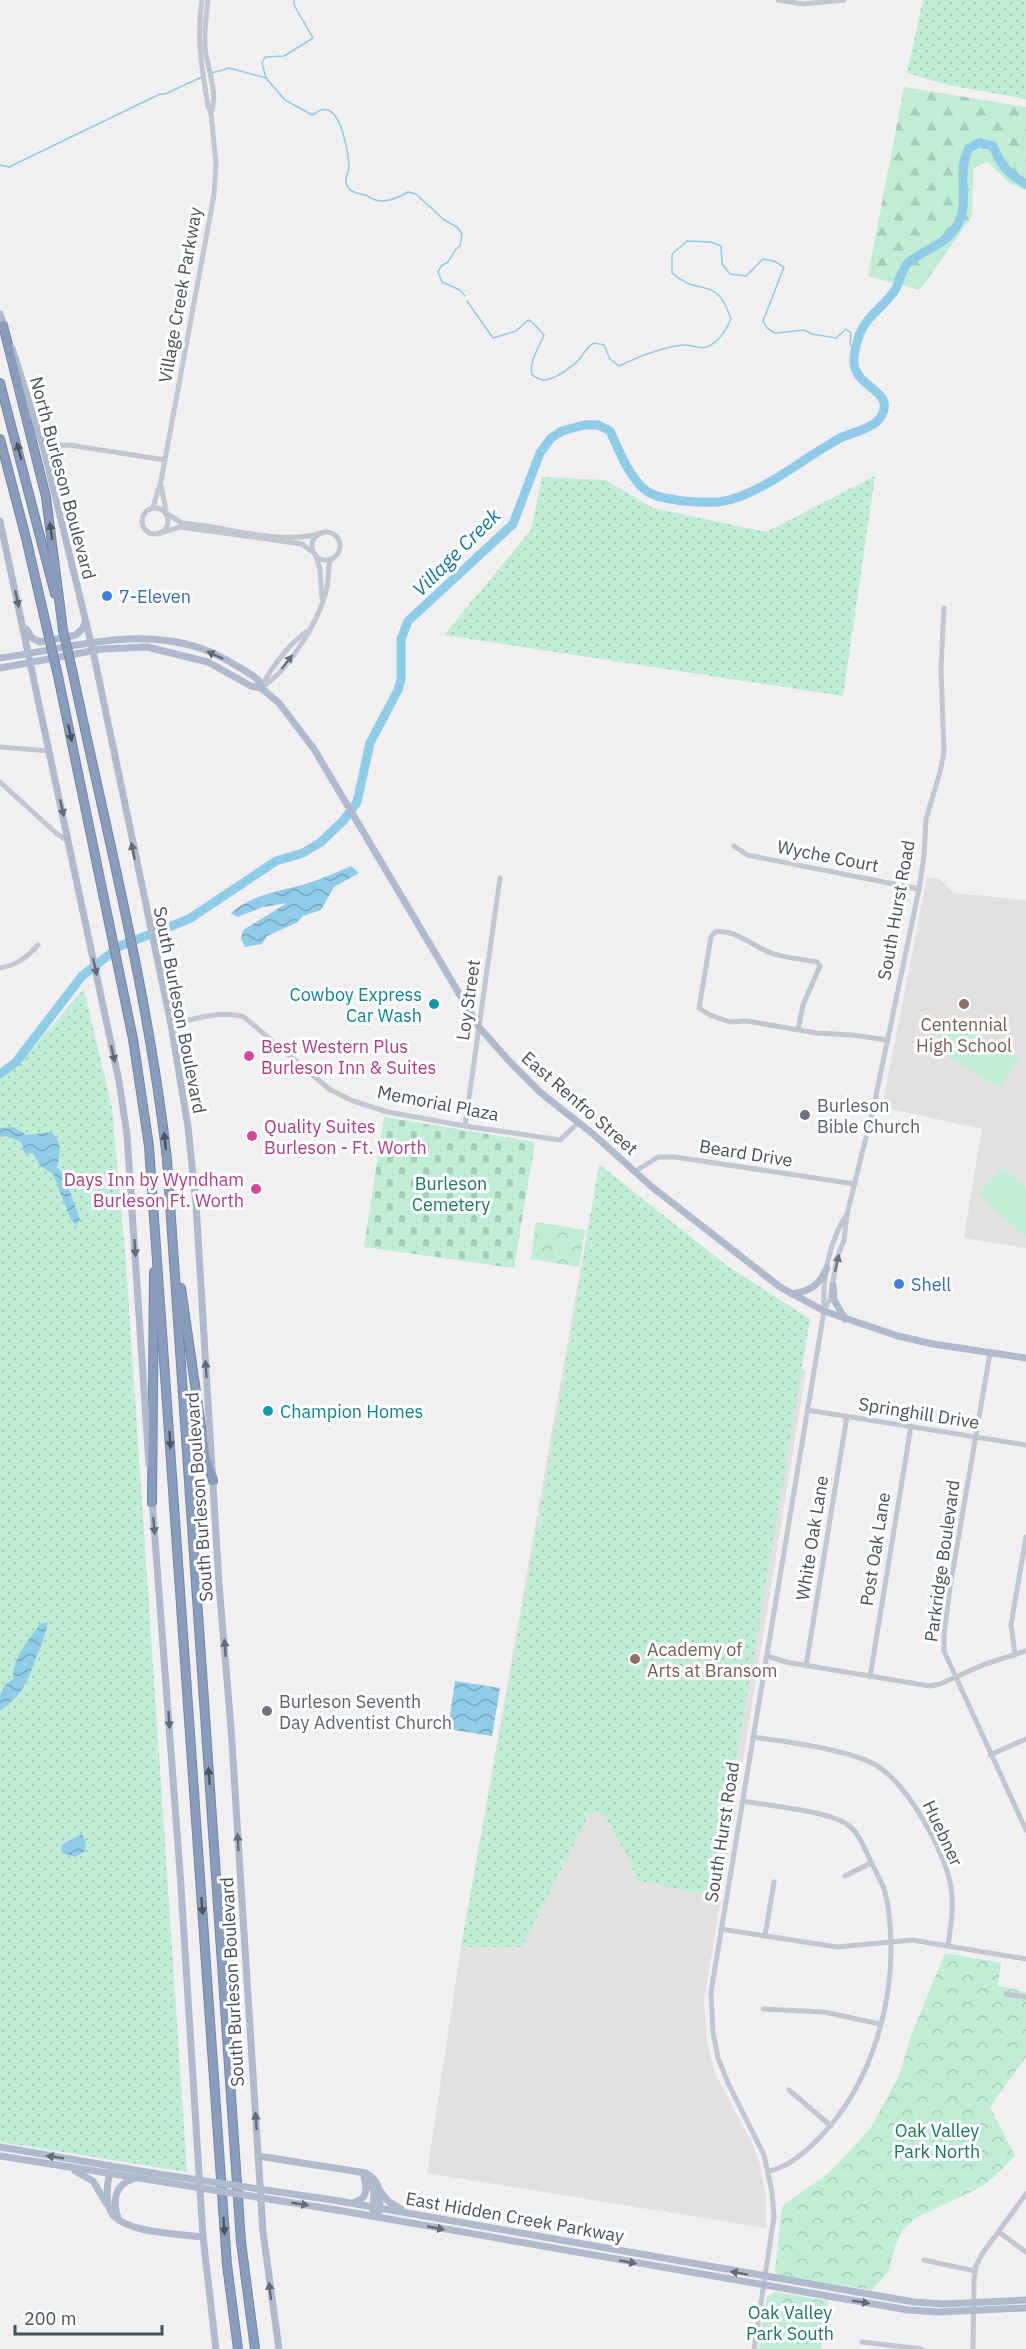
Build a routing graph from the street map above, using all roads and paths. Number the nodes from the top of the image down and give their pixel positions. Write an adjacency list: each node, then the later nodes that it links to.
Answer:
1 (202, 0): 5 (street, Village Creek Parkway)
2 (208, 0): 5 (street, Village Creek Parkway)
3 (778, 0): 4 (street)
4 (844, 0)
5 (205, 68): 11 (street, Village Creek Parkway)
6 (0, 314): 7 (main road, North Burleson Boulevard)
7 (3, 325): 10 (main road, North Burleson Boulevard); 24 (highway, one-way to 7)
8 (0, 383): 24 (highway, one-way to 8)
9 (0, 439): 52 (highway, one-way to 52, bridge)
10 (43, 446): 11 (street); 22 (main road, North Burleson Boulevard)
11 (165, 460): 12 (street, Village Creek Parkway)
12 (161, 481): 13 (street, Village Creek Parkway); 14 (street, Village Creek Parkway)
13 (153, 507): 14 (street); 16 (street, Village Creek Parkway)
14 (167, 514): 16 (street, Village Creek Parkway); 17 (street)
15 (0, 521): 23 (main road, one-way to 23)
16 (160, 533): 18 (street)
17 (322, 533): 18 (street); 19 (street)
18 (315, 553): 19 (street); 20 (street)
19 (330, 559): 20 (street)
20 (321, 603): 33 (street)
21 (944, 608): 40 (street, South Hurst Road)
22 (85, 621): 23 (main road); 25 (main road, North Burleson Boulevard)
23 (22, 624): 29 (main road)
24 (63, 630): 53 (highway, one-way to 24, bridge)
25 (90, 642): 26 (main road, East Renfro Street); 28 (main road, North Burleson Boulevard); 29 (main road, East Renfro Street)
26 (191, 646): 27 (main road); 33 (main road, East Renfro Street, one-way to 26)
27 (147, 647): 28 (main road, East Renfro Street); 33 (main road, East Renfro Street)
28 (93, 651): 31 (main road, East Renfro Street); 43 (main road, South Burleson Boulevard, one-way to 28)
29 (29, 653): 30 (main road); 31 (main road)
30 (0, 658)
31 (31, 663): 32 (main road, East Renfro Street); 35 (main road)
32 (0, 668)
33 (261, 688): 44 (main road, East Renfro Street)
34 (0, 747): 35 (street)
35 (50, 751): 37 (main road, one-way to 37)
36 (0, 782): 37 (street)
37 (69, 842): 67 (main road, one-way to 67)
38 (734, 846): 40 (street, Wyche Court)
39 (500, 878): 44 (street, Loy Street)
40 (919, 889): 46 (street, South Hurst Road)
41 (38, 945): 42 (street)
42 (0, 969)
43 (171, 1024): 48 (street, Memorial Plaza); 66 (main road, South Burleson Boulevard, one-way to 43)
44 (479, 1026): 47 (main road, East Renfro Street); 48 (street, Loy Street)
45 (798, 1030): 45 (street); 46 (street)
46 (888, 1040): 50 (street, South Hurst Road)
47 (579, 1122): 48 (street, Memorial Plaza); 49 (main road, East Renfro Street)
48 (465, 1126)
49 (636, 1171): 50 (street, Beard Drive); 56 (main road, East Renfro Street)
50 (855, 1184): 51 (street, South Hurst Road)
51 (847, 1215): 54 (street, South Hurst Road); 55 (street, South Hurst Road, one-way to 51)
52 (156, 1235): 67 (highway); 124 (highway, one-way to 124)
53 (173, 1238): 66 (highway); 125 (highway, one-way to 53)
54 (827, 1269): 56 (main road); 57 (street, South Hurst Road)
55 (833, 1285): 57 (street, South Hurst Road); 58 (main road)
56 (792, 1294): 57 (main road, East Renfro Street)
57 (824, 1311): 58 (main road, East Renfro Street); 61 (street, South Hurst Road)
58 (845, 1319): 59 (main road, East Renfro Street)
59 (990, 1353): 60 (main road, East Renfro Street); 64 (street, Parkridge Boulevard)
60 (1026, 1358)
61 (807, 1410): 62 (street, Springhill Drive); 71 (street, South Hurst Road)
62 (847, 1416): 63 (street, Springhill Drive); 72 (street, White Oak Lane)
63 (911, 1426): 64 (street, Springhill Drive); 73 (street, Post Oak Lane)
64 (975, 1437): 65 (street, Springhill Drive); 74 (street, Parkridge Boulevard)
65 (1026, 1445)
66 (213, 1481): 98 (main road, South Burleson Boulevard, one-way to 66)
67 (152, 1503): 113 (main road, one-way to 113)
68 (1026, 1536): 70 (street)
69 (1026, 1651): 70 (street)
70 (1015, 1654): 74 (street)
71 (767, 1656): 72 (street); 75 (street, South Hurst Road)
72 (806, 1666): 73 (street)
73 (870, 1677): 74 (street)
74 (955, 1678): 77 (street, Parkridge Boulevard)
75 (753, 1737): 78 (street, South Hurst Road); 88 (street, Huebner)
76 (1026, 1739): 77 (street)
77 (990, 1755): 80 (street, Parkridge Boulevard)
78 (742, 1801): 82 (street); 85 (street, South Hurst Road)
79 (1026, 1810): 80 (street)
80 (1019, 1814): 81 (street, Parkridge Boulevard)
81 (1026, 1830)
82 (871, 1863): 83 (street); 87 (street)
83 (845, 1876)
84 (774, 1882): 86 (street)
85 (721, 1929): 86 (street); 101 (street, South Hurst Road)
86 (765, 1936): 87 (street)
87 (891, 1942): 88 (street); 93 (street)
88 (948, 1946): 89 (street)
89 (1026, 1959)
90 (1006, 1994): 91 (street)
91 (1026, 1997)
92 (763, 2009): 93 (street)
93 (880, 2024): 95 (street)
94 (789, 2090): 95 (street)
95 (831, 2126): 101 (street)
96 (0, 2147): 100 (main road, East Hidden Creek Parkway, one-way to 96)
97 (0, 2156): 99 (main road, East Hidden Creek Parkway)
98 (258, 2156): 102 (main road); 126 (main road, South Burleson Boulevard, one-way to 98)
99 (58, 2166): 100 (main road, East Hidden Creek Parkway); 108 (main road)
100 (110, 2170): 103 (main road, East Hidden Creek Parkway); 108 (main road)
101 (769, 2171): 117 (street, South Hurst Road)
102 (363, 2173): 104 (main road); 106 (main road); 107 (main road)
103 (140, 2174): 106 (main road, East Hidden Creek Parkway, bridge); 109 (main road, East Hidden Creek Parkway, one-way to 109, bridge); 111 (main road)
104 (380, 2191): 107 (main road); 110 (main road)
105 (1026, 2194): 112 (street)
106 (353, 2203): 107 (main road, East Hidden Creek Parkway)
107 (376, 2207): 109 (main road); 110 (main road, East Hidden Creek Parkway)
108 (110, 2210): 111 (main road)
109 (375, 2217): 118 (main road, East Hidden Creek Parkway, one-way to 118)
110 (441, 2220): 117 (main road, East Hidden Creek Parkway, one-way to 110)
111 (119, 2221): 113 (main road)
112 (999, 2232): 114 (street); 116 (street)
113 (203, 2237): 123 (main road)
114 (1026, 2252)
115 (924, 2260): 116 (street)
116 (975, 2271): 120 (street)
117 (764, 2277): 118 (street, South Hurst Road); 120 (main road, East Hidden Creek Parkway)
118 (763, 2286): 120 (main road, East Hidden Creek Parkway, one-way to 120); 127 (street, South Hurst Road)
119 (1026, 2300): 120 (main road, East Hidden Creek Parkway)
120 (974, 2307): 121 (main road, East Hidden Creek Parkway); 129 (street)
121 (1026, 2308)
122 (862, 2342): 128 (street)
123 (216, 2349)
124 (238, 2349)
125 (255, 2349)
126 (279, 2349)
127 (754, 2349)
128 (922, 2349)
129 (974, 2349)

